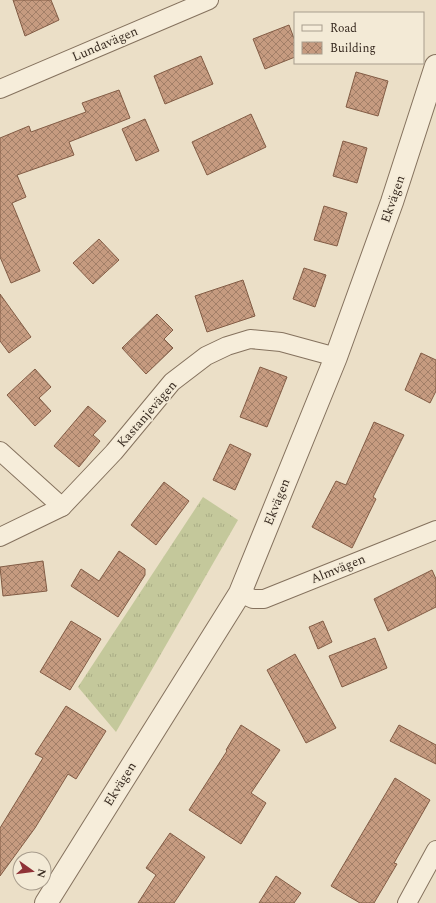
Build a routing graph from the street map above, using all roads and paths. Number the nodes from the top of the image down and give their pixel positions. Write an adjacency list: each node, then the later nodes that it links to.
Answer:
1 (209, 0): 3 (street, Lundavägen)
2 (436, 66): 4 (street, Ekvägen)
3 (0, 89)
4 (336, 357): 6 (street, Kastanjevägen); 9 (street, Ekvägen)
5 (0, 450): 6 (street)
6 (62, 507): 8 (street, Kastanjevägen)
7 (436, 530): 9 (street, Almvägen)
8 (0, 537)
9 (240, 593): 11 (street, Ekvägen)
10 (436, 850): 12 (street)
11 (46, 903)
12 (407, 903)

